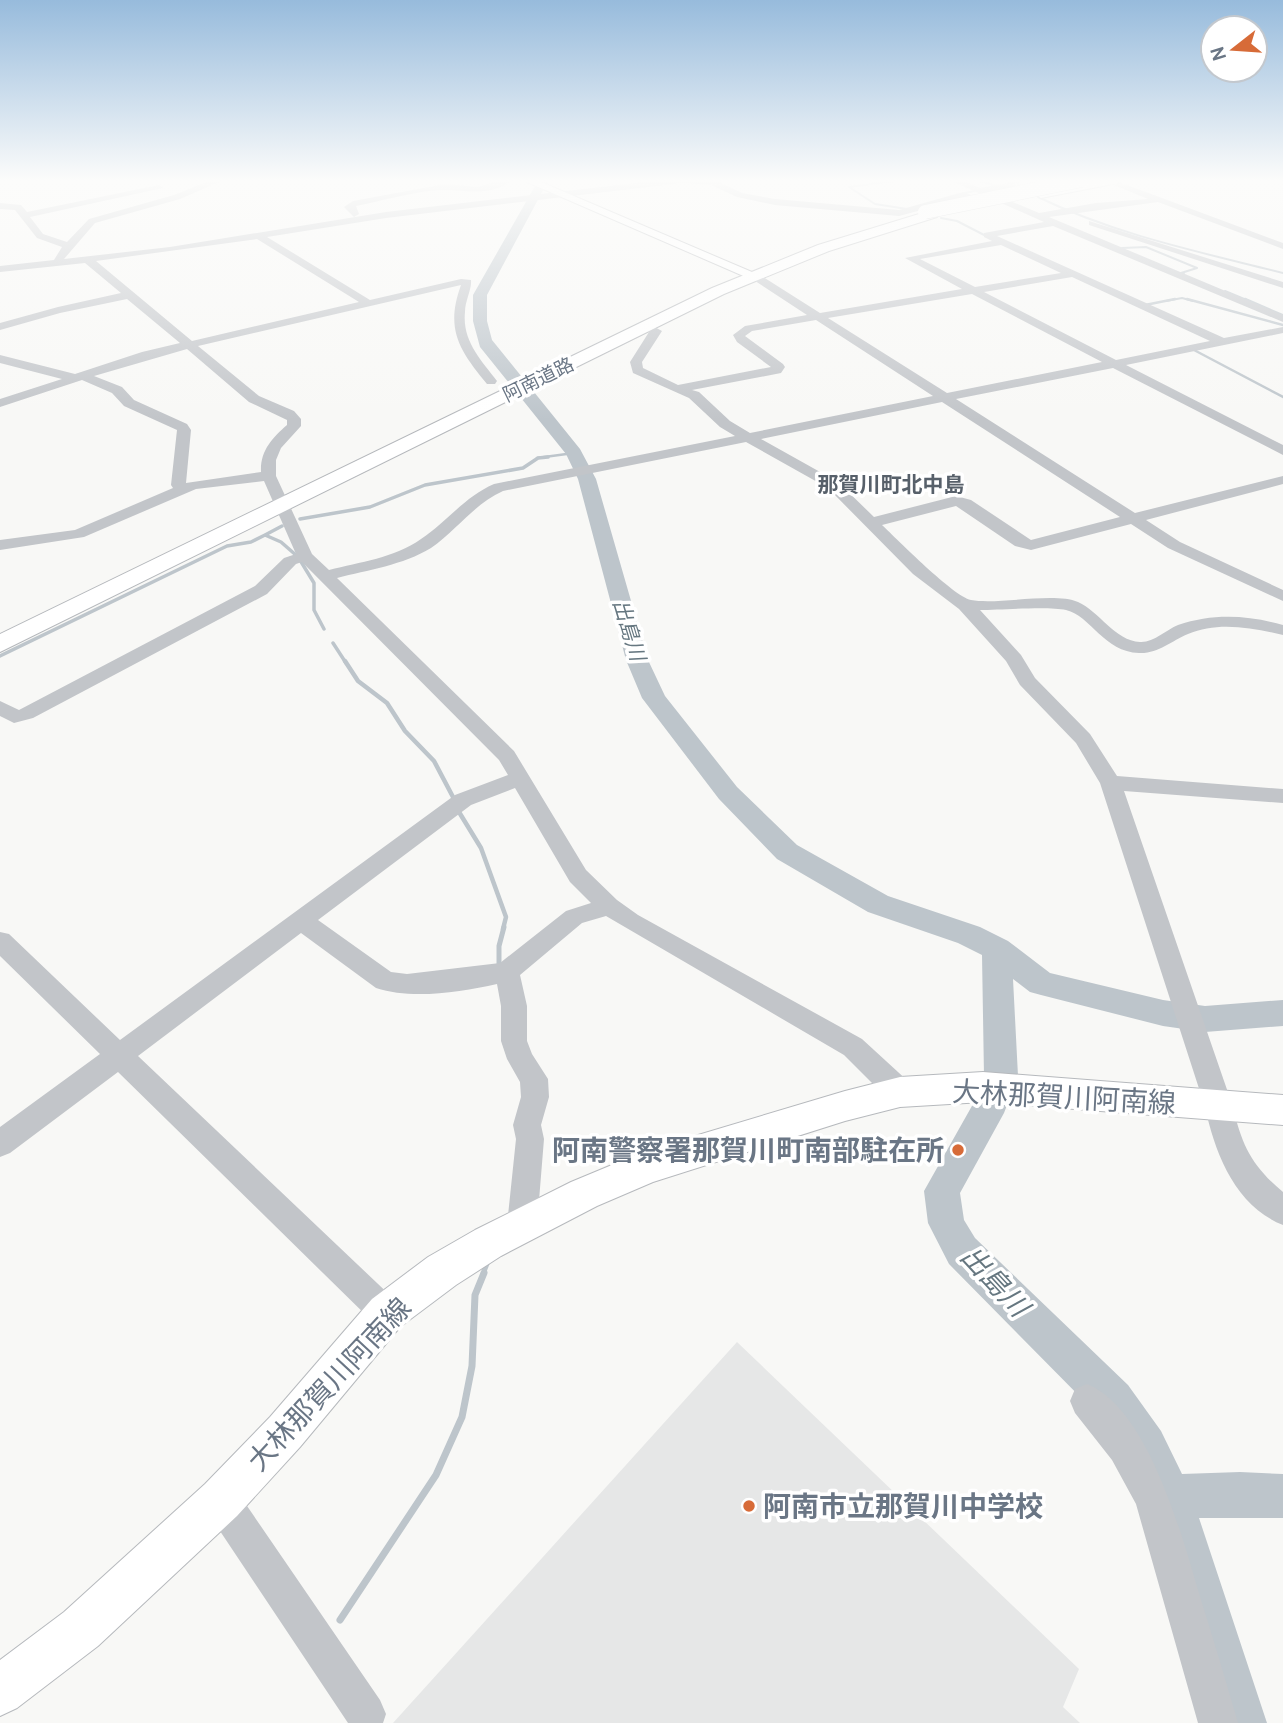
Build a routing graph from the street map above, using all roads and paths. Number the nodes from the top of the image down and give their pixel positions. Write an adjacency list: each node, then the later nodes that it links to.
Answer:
1 (94, 259): 9 (street)
2 (297, 259): 17 (street)
3 (714, 259): 12 (main road)
4 (786, 259): 12 (highway, 阿南道路)
5 (912, 259): 15 (street)
6 (1039, 259): 13 (street)
7 (1147, 259): 19 (street)
8 (1205, 259): 14 (street)
9 (89, 260): 10 (street); 16 (street)
10 (58, 262): 11 (street)
11 (0, 269)
12 (748, 273): 18 (street); 20 (highway, 阿南道路); 27 (highway, 阿南道路)
13 (1071, 274): 15 (street); 23 (street)
14 (1283, 285)
15 (973, 291): 18 (street); 26 (street)
16 (129, 295): 21 (street); 24 (street)
17 (368, 303): 24 (street); 30 (street)
18 (818, 317): 29 (street); 31 (street)
19 (1283, 319)
20 (645, 326): 27 (highway, 阿南道路); 29 (street)
21 (0, 327)
22 (1283, 330): 23 (street)
23 (1222, 342): 26 (street)
24 (189, 345): 28 (street); 37 (street)
25 (0, 359): 28 (street)
26 (1112, 363): 31 (street); 34 (street)
27 (538, 375): 30 (highway, 阿南道路)
28 (78, 377): 32 (street); 36 (street)
29 (676, 388): 33 (street)
30 (494, 391): 37 (highway, 阿南道路)
31 (943, 398): 33 (street); 38 (street)
32 (0, 403)
33 (746, 436): 39 (street); 42 (street)
34 (1283, 451)
35 (1283, 480): 38 (street)
36 (181, 490): 37 (street); 40 (street)
37 (277, 493): 41 (street); 46 (highway, 阿南道路); 47 (highway, 阿南道路)
38 (1132, 519): 39 (street); 43 (street)
39 (870, 523): 44 (street)
40 (2, 543)
41 (305, 556): 42 (street); 48 (street)
42 (327, 576): 49 (street)
43 (1283, 596)
44 (965, 605): 45 (street); 50 (street)
45 (1283, 630)
46 (0, 634)
47 (0, 644)
48 (0, 707)
49 (521, 778): 52 (street); 53 (street)
50 (1111, 783): 51 (street); 58 (street)
51 (1283, 796)
52 (609, 906): 55 (street); 57 (street)
53 (301, 920): 55 (street); 56 (street)
54 (0, 941): 56 (street)
55 (508, 972): 62 (street)
56 (118, 1055): 60 (street); 63 (street)
57 (900, 1092): 58 (main road, 大林那賀川阿南線); 62 (main road, 大林那賀川阿南線)
58 (1219, 1107): 59 (main road, 大林那賀川阿南線); 61 (street)
59 (1283, 1110)
60 (0, 1144)
61 (1283, 1211)
62 (522, 1226): 63 (main road, 大林那賀川阿南線)
63 (386, 1313): 65 (main road, 大林那賀川阿南線)
64 (1087, 1401): 68 (street)
65 (221, 1500): 66 (main road, 大林那賀川阿南線); 67 (street)
66 (0, 1690)
67 (366, 1714)
68 (1218, 1723)

